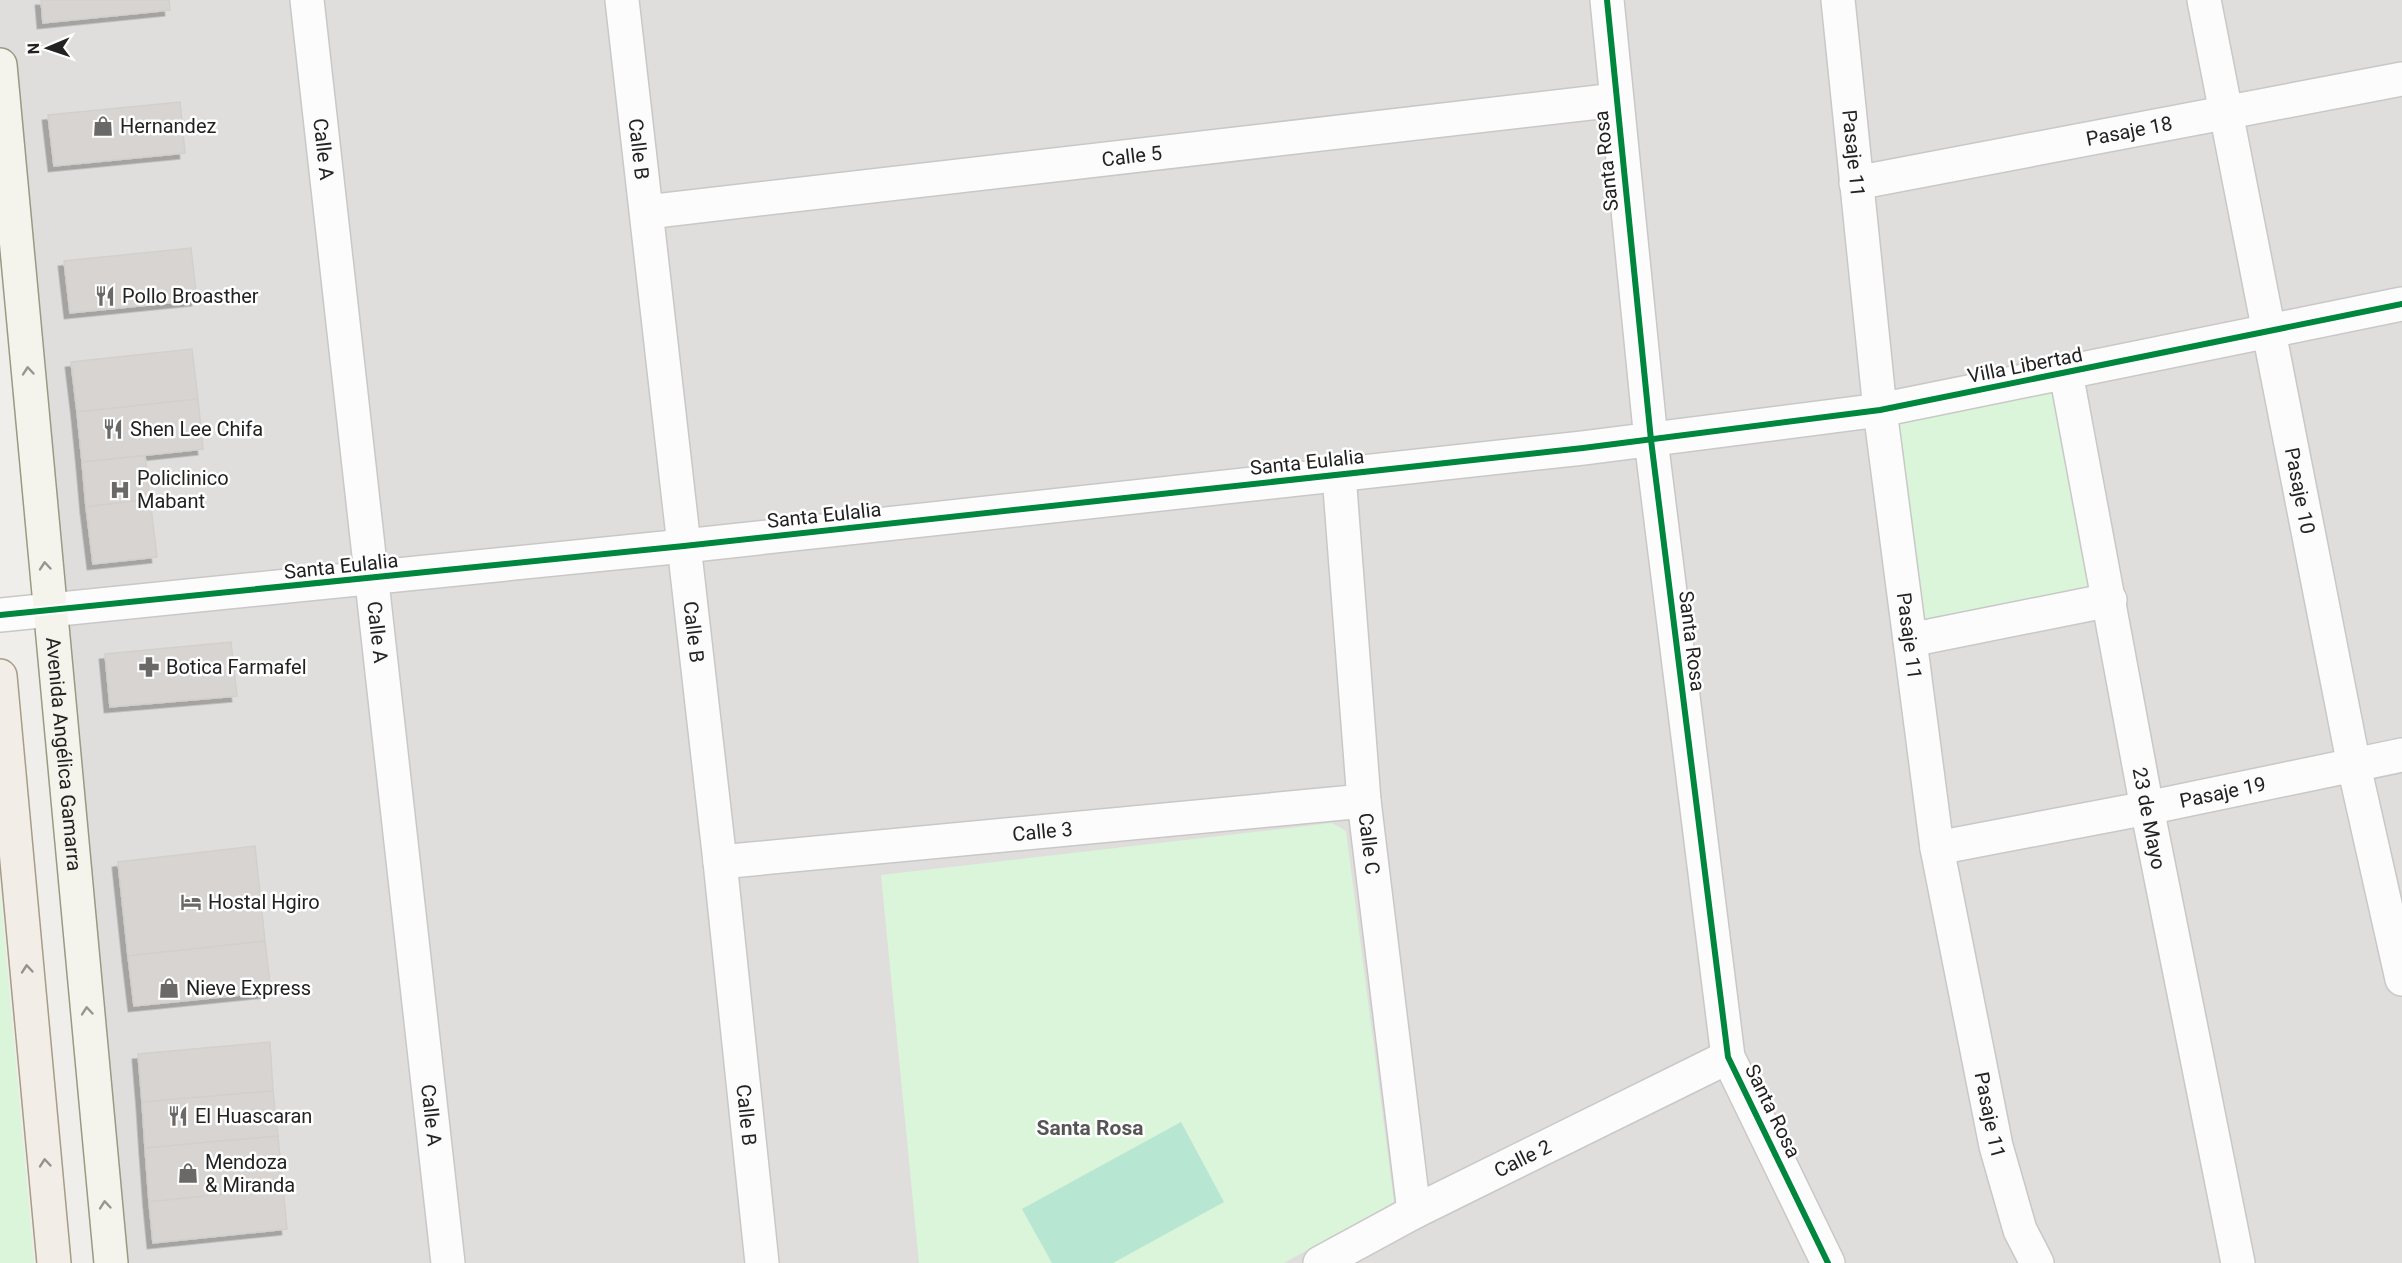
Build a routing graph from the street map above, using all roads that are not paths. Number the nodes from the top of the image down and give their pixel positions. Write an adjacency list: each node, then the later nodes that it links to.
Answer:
1 (307, 0): 19 (street, Calle A)
2 (622, 0): 11 (street, Calle B)
3 (1607, 0): 8 (street, Santa Rosa)
4 (1838, 0): 10 (street, Pasaje 11)
5 (2204, 0): 9 (street, Pasaje 10)
6 (0, 65): 21 (main road, Avenida Angélica Gamarra, one-way to 6)
7 (2402, 79): 9 (street, Pasaje 18)
8 (1617, 100): 11 (street, Calle 5); 16 (street, Santa Rosa)
9 (2226, 111): 10 (street, Pasaje 18); 13 (street, Pasaje 10)
10 (1856, 183): 15 (street, Pasaje 11)
11 (647, 212): 18 (street, Calle B)
12 (2402, 304): 13 (street, Villa Libertad)
13 (2270, 332): 14 (street, Villa Libertad); 26 (street, Pasaje 10)
14 (2066, 373): 15 (street, Villa Libertad); 20 (street, 23 de Mayo)
15 (1880, 410): 16 (street, Villa Libertad); 23 (street, Pasaje 11)
16 (1651, 440): 17 (street, Santa Eulalia); 32 (street, Santa Rosa)
17 (1339, 475): 18 (street, Santa Eulalia); 27 (street, Calle C)
18 (684, 546): 19 (street, Santa Eulalia); 30 (street, Calle B)
19 (372, 579): 21 (street, Santa Eulalia); 36 (street, Calle A)
20 (2110, 600): 23 (street); 28 (street, 23 de Mayo)
21 (50, 610): 22 (street, Santa Eulalia); 35 (main road, Avenida Angélica Gamarra, one-way to 21)
22 (0, 615)
23 (1910, 640): 29 (street, Pasaje 11)
24 (0, 676): 34 (main road, one-way to 24)
25 (2402, 755): 26 (street, Pasaje 19)
26 (2354, 766): 28 (street, Pasaje 19); 31 (street, Pasaje 10)
27 (1364, 801): 30 (street, Calle 3); 33 (street, Calle C)
28 (2147, 808): 29 (street, Pasaje 19); 41 (street, 23 de Mayo)
29 (1937, 848): 40 (street, Pasaje 11)
30 (720, 862): 37 (street, Calle B)
31 (2402, 979)
32 (1728, 1057): 33 (street, Calle 2); 39 (street, Santa Rosa)
33 (1414, 1212): 38 (street, Calle 2)
34 (54, 1263)
35 (111, 1263)
36 (448, 1263)
37 (762, 1263)
38 (1320, 1263)
39 (1828, 1263)
40 (2037, 1263)
41 (2238, 1263)

